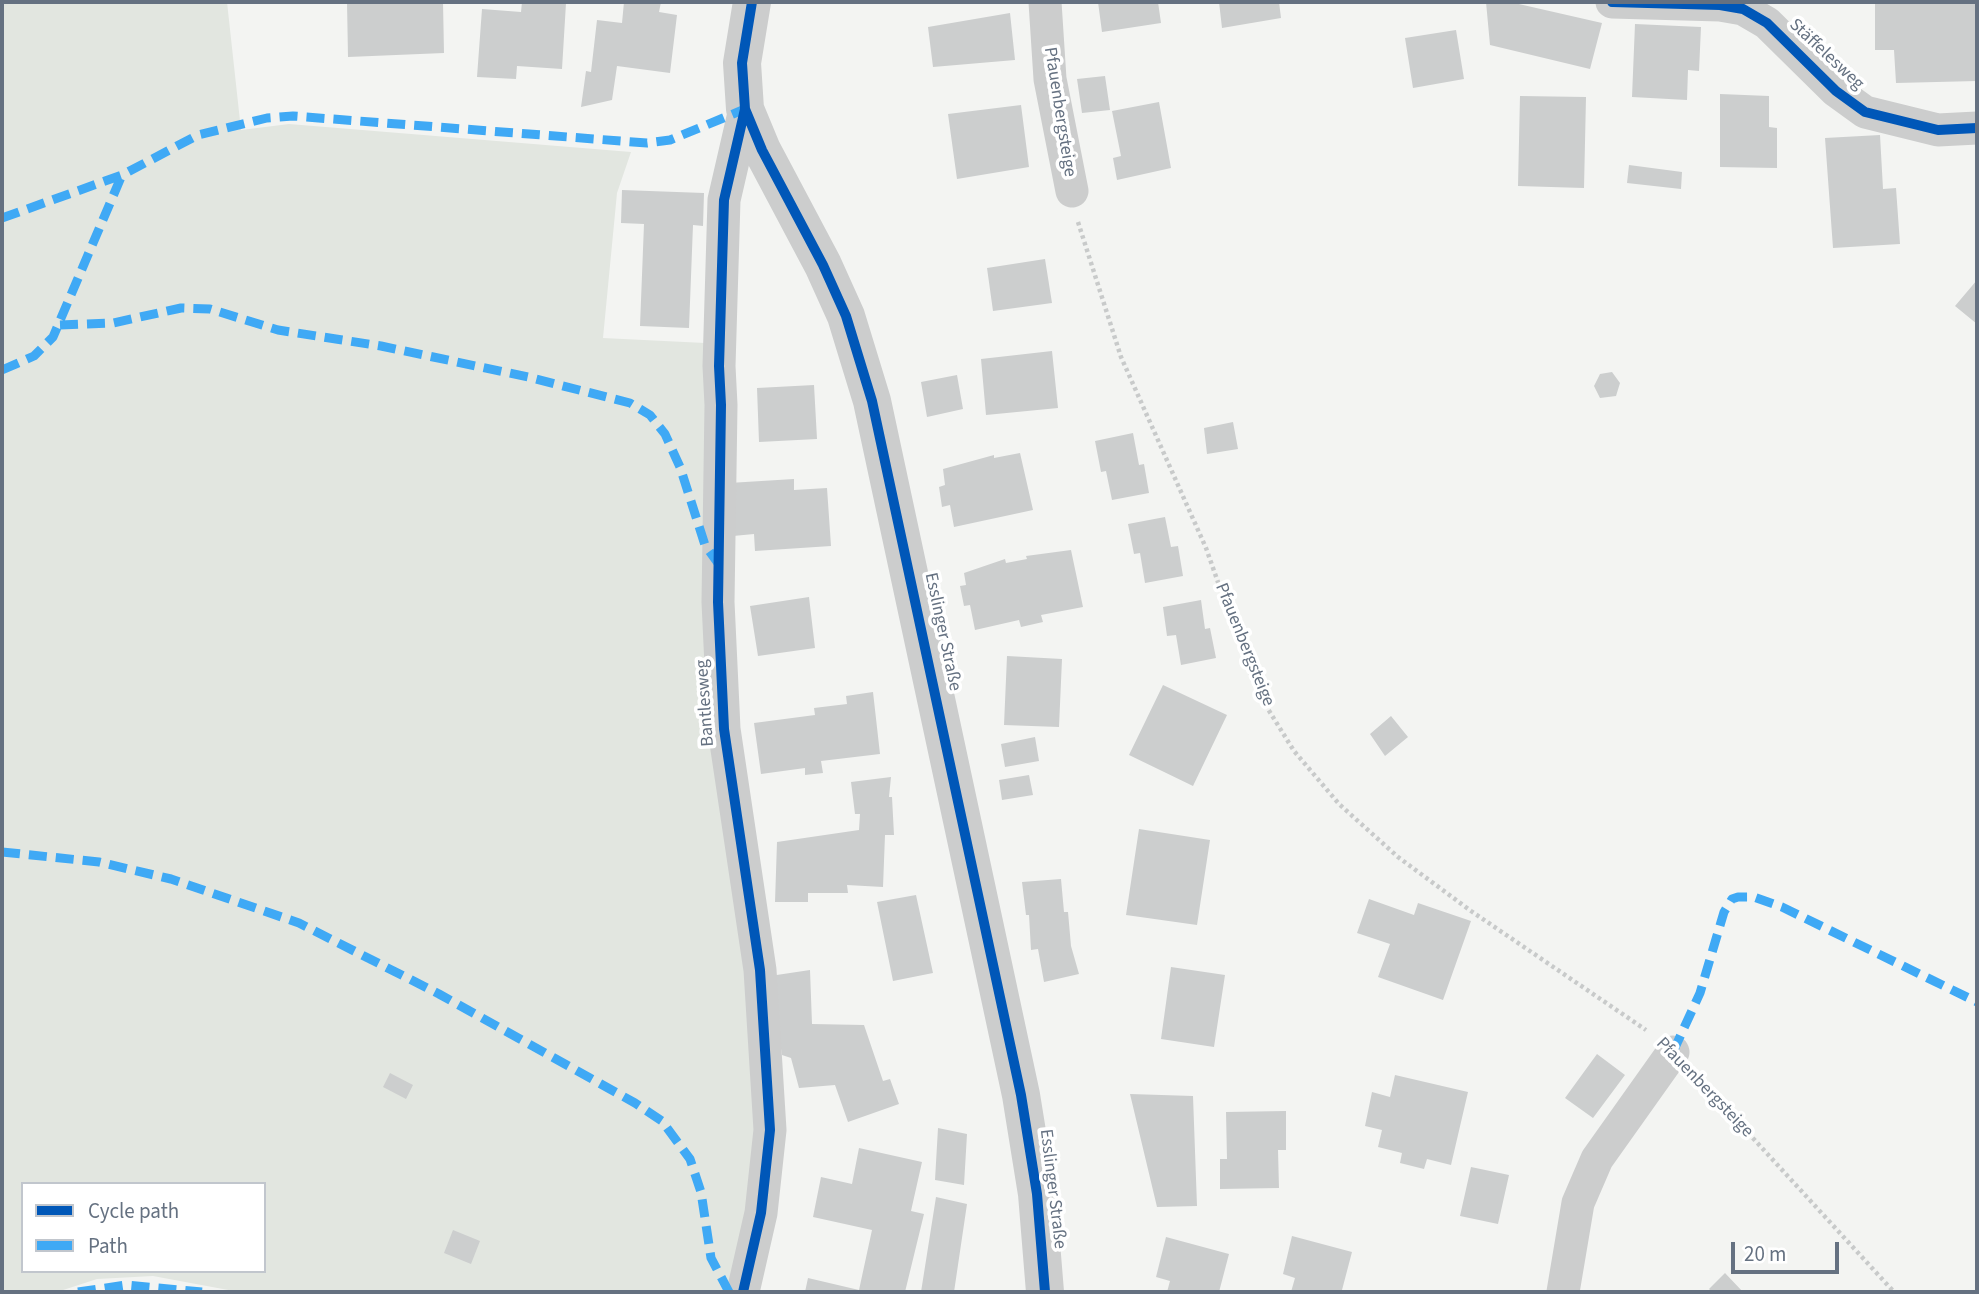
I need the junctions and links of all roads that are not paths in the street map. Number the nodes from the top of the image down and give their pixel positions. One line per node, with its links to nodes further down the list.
1 (752, 2): 4 (street, Esslinger Straße)
2 (1045, 2): 6 (street, Pfauenbergsteige)
3 (1612, 2): 5 (street, Stäffelesweg)
4 (745, 109): 8 (street, Bantlesweg); 9 (street, Esslinger Straße)
5 (1977, 128)
6 (1072, 191)
7 (1673, 1052): 10 (street)
8 (743, 1292)
9 (1045, 1292)
10 (1563, 1292)

